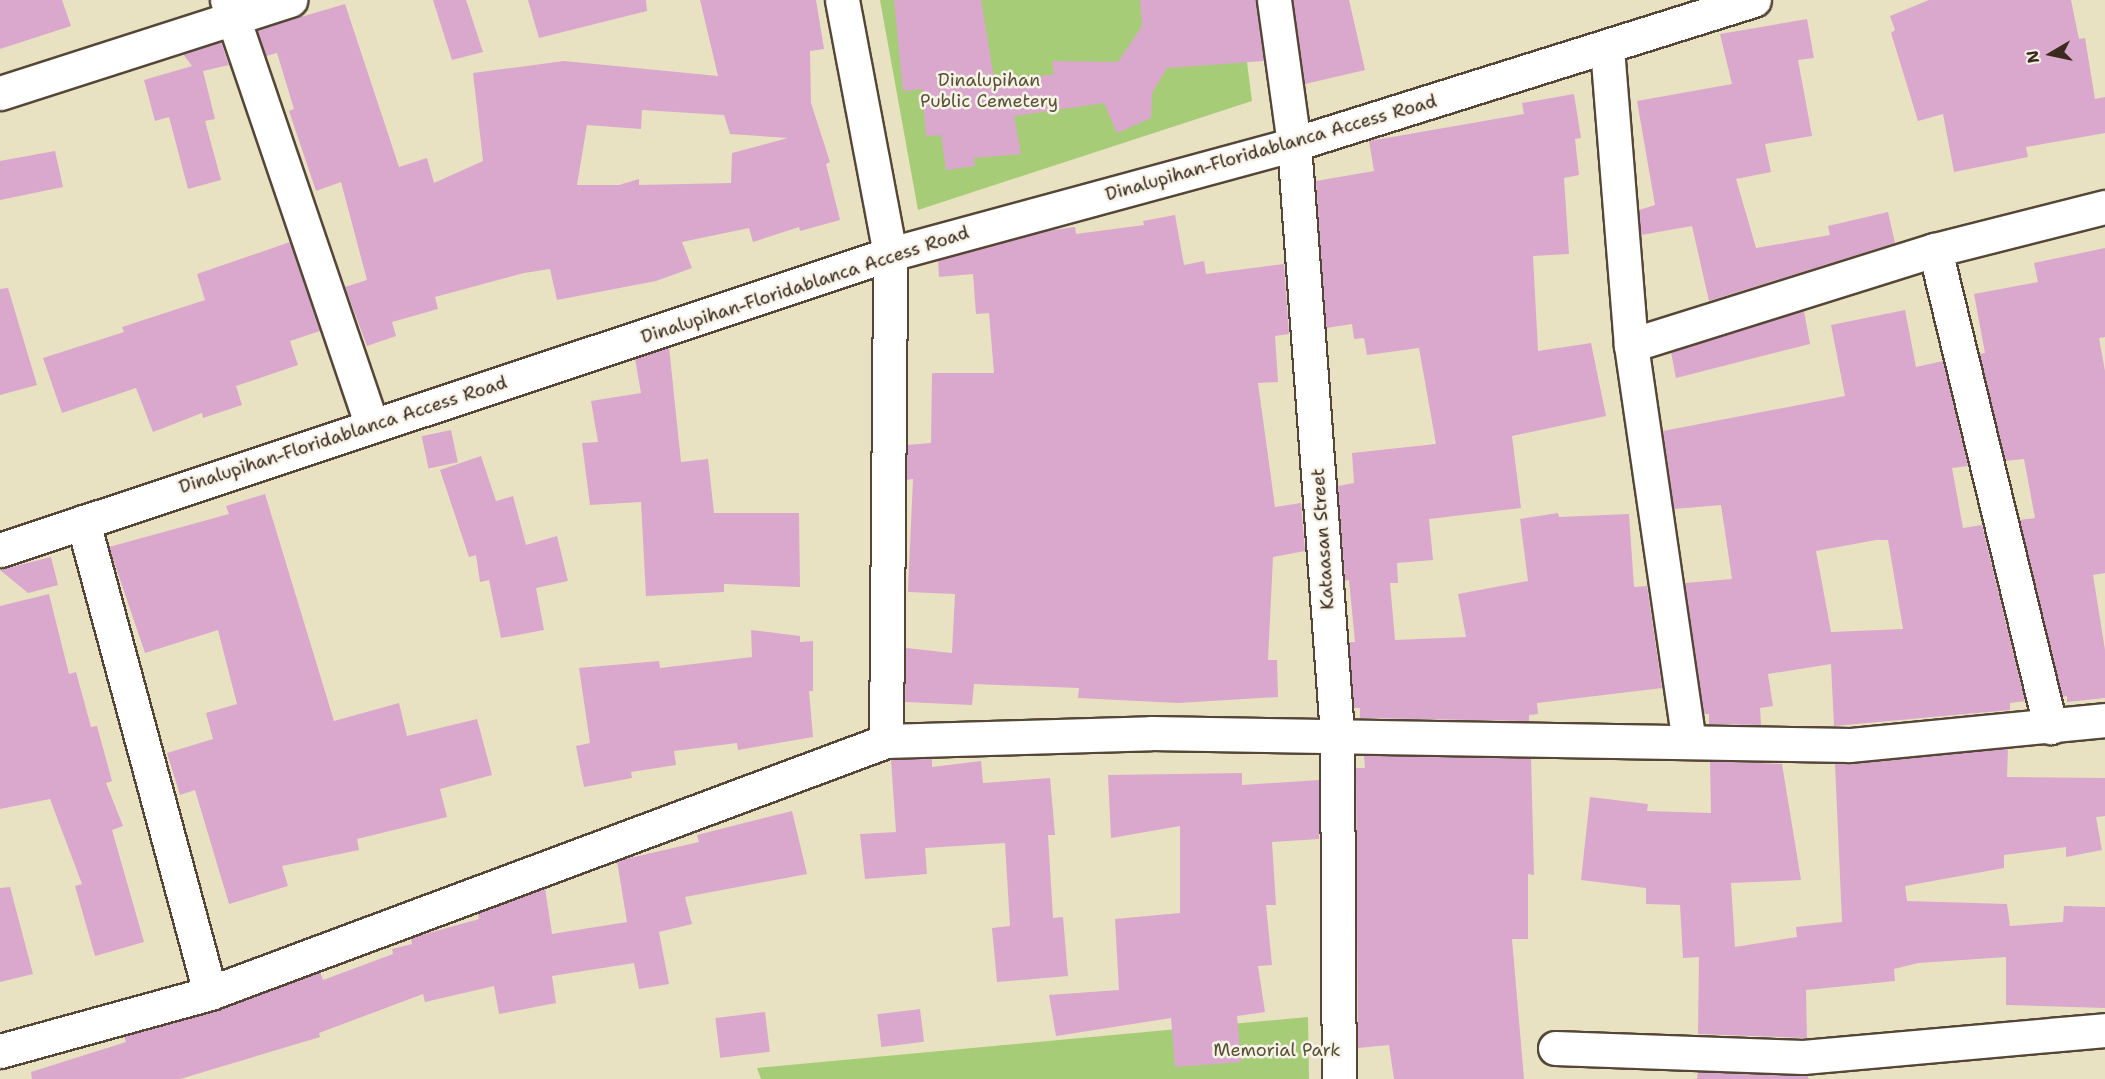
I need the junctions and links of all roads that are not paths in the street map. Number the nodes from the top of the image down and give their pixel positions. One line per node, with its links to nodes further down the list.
1 (290, 0): 5 (street)
2 (842, 0): 11 (street)
3 (1274, 0): 8 (street, Kataasan Street)
4 (1754, 0): 6 (street, Dinalupihan-Floridablanca Access Road)
5 (230, 9): 7 (street); 13 (street)
6 (1607, 48): 8 (street, Dinalupihan-Floridablanca Access Road); 12 (street)
7 (0, 93)
8 (1294, 144): 11 (street, Dinalupihan-Floridablanca Access Road); 18 (street, Kataasan Street)
9 (2105, 207): 10 (street)
10 (1935, 250): 12 (street); 17 (street)
11 (890, 254): 13 (street, Dinalupihan-Floridablanca Access Road); 19 (street)
12 (1631, 345): 20 (street)
13 (372, 426): 14 (street, Dinalupihan-Floridablanca Access Road)
14 (83, 522): 15 (street, Dinalupihan-Floridablanca Access Road); 21 (street)
15 (0, 550)
16 (2105, 720): 17 (street)
17 (2050, 727): 20 (street)
18 (1337, 734): 19 (street); 20 (street); 25 (street, Kataasan Street)
19 (886, 741): 21 (street)
20 (1689, 741)
21 (210, 993): 24 (street)
22 (2105, 1030): 23 (street)
23 (1555, 1048)
24 (0, 1051)
25 (1339, 1079)

